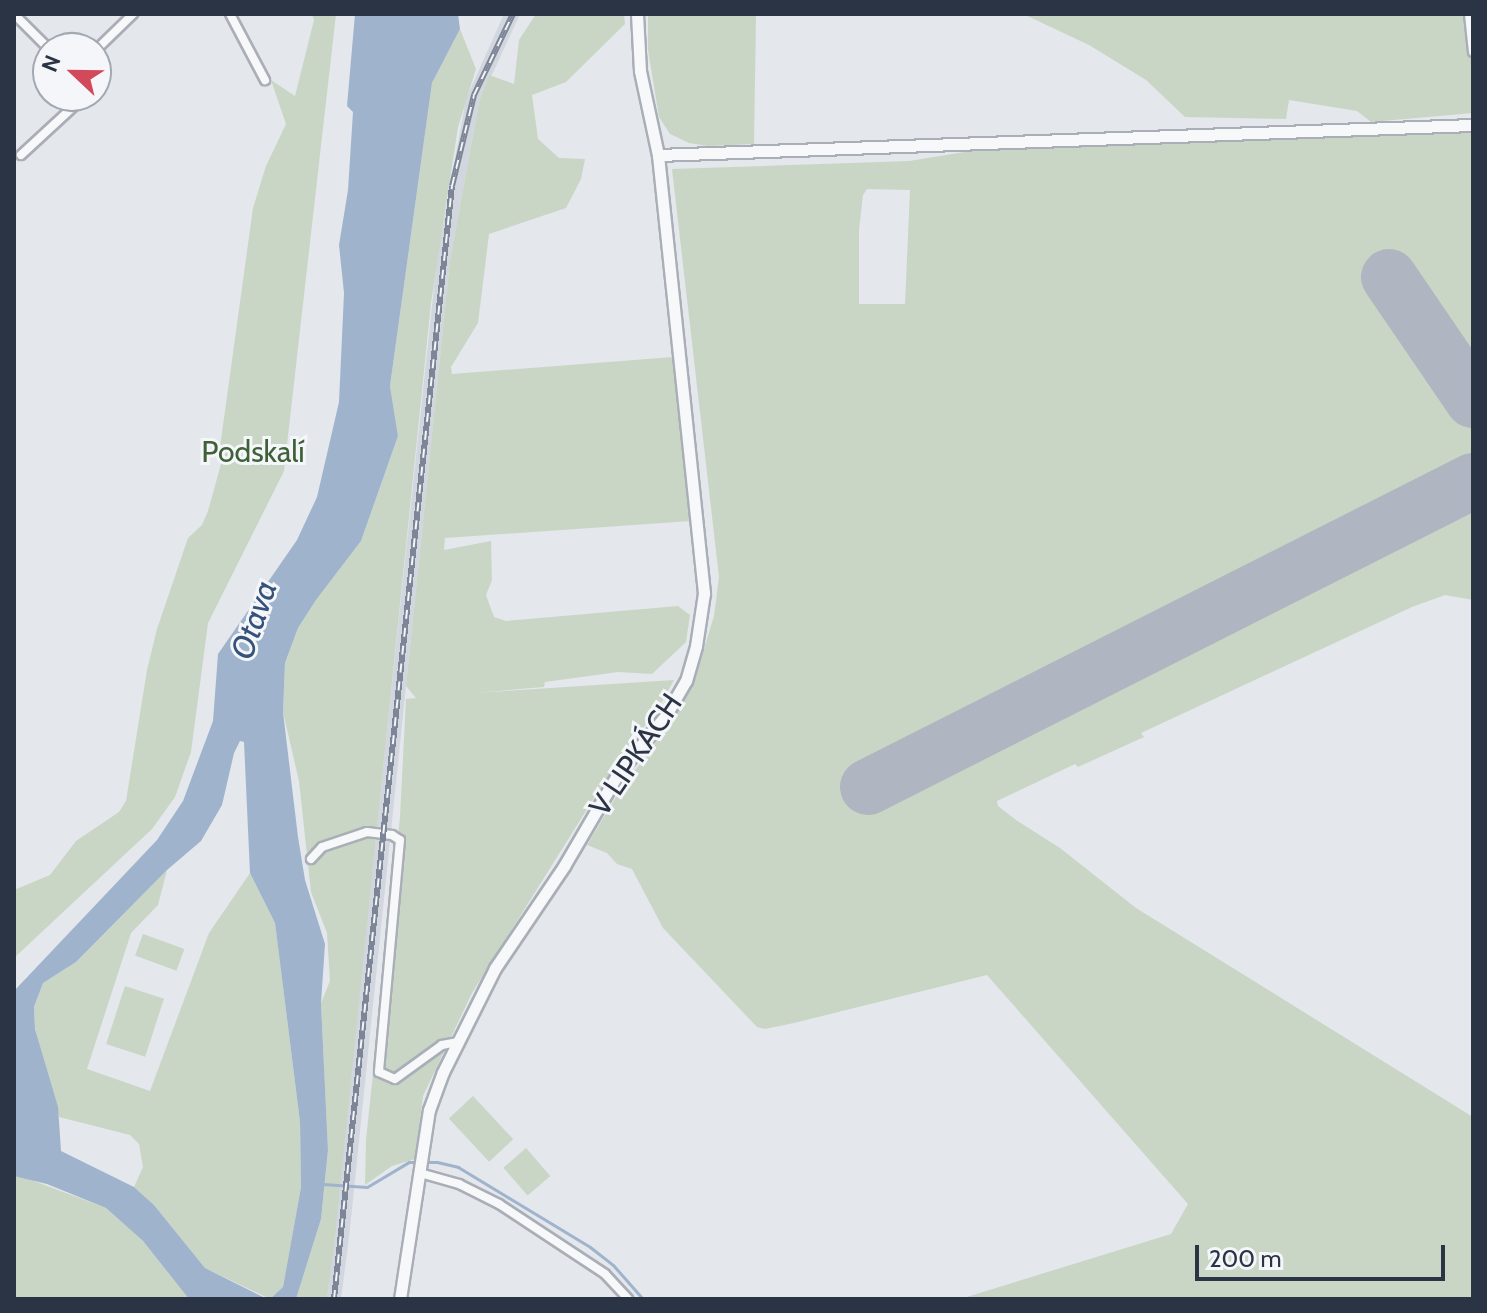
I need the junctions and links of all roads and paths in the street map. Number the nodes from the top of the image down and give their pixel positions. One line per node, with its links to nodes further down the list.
1 (14, 14): 6 (street)
2 (133, 14): 7 (street)
3 (230, 14): 9 (street)
4 (637, 14): 13 (street, V LIPKÁCH)
5 (1469, 14): 8 (street)
6 (32, 32)
7 (112, 34)
8 (1473, 52)
9 (265, 80)
10 (68, 112): 12 (street)
11 (1473, 125): 13 (street)
12 (21, 155)
13 (658, 155): 15 (street, V LIPKÁCH)
14 (311, 859): 15 (street)
15 (457, 1042): 16 (street, V LIPKÁCH)
16 (420, 1173): 17 (street, V LIPKÁCH); 18 (street)
17 (400, 1299)
18 (628, 1299)

